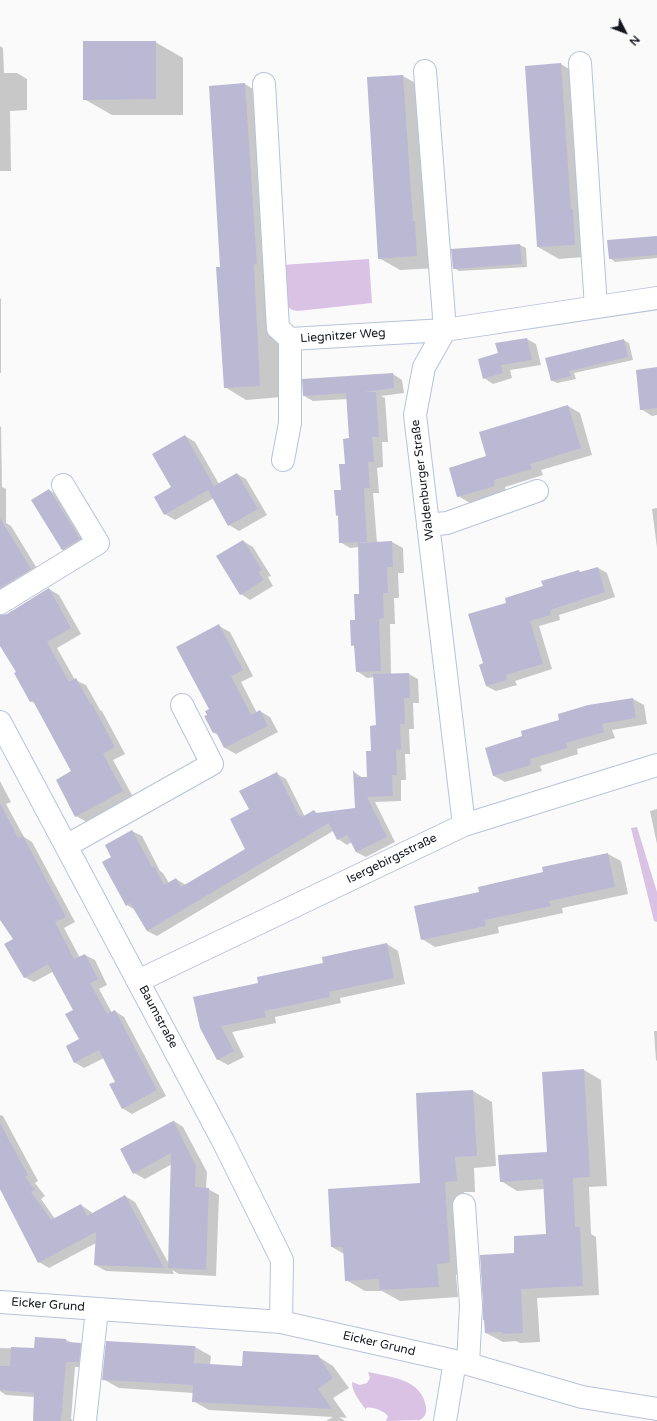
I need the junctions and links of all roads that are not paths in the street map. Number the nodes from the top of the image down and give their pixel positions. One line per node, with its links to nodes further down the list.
1 (580, 63): 5 (street)
2 (425, 70): 6 (street)
3 (264, 84): 7 (street)
4 (657, 298): 5 (street)
5 (596, 307): 6 (street)
6 (446, 330): 7 (street, Liegnitzer Weg); 11 (street, Waldenburger Straße)
7 (290, 339): 8 (street, Liegnitzer Weg)
8 (283, 460)
9 (63, 485): 12 (street)
10 (537, 491): 11 (street)
11 (428, 525): 16 (street, Waldenburger Straße)
12 (0, 603)
13 (182, 705): 17 (street)
14 (0, 722): 17 (street, Baumstraße)
15 (657, 765): 16 (street, Isergebirgsstraße)
16 (464, 825): 18 (street, Isergebirgsstraße)
17 (66, 846): 18 (street, Baumstraße)
18 (138, 981): 22 (street, Baumstraße)
19 (464, 1205): 23 (street)
20 (0, 1302): 21 (street, Eicker Grund)
21 (97, 1309): 22 (street, Eicker Grund); 25 (street, Eicker Grund)
22 (281, 1322): 23 (street, Eicker Grund)
23 (462, 1363): 24 (street, Eicker Grund); 26 (street)
24 (657, 1409)
25 (85, 1421)
26 (445, 1421)

